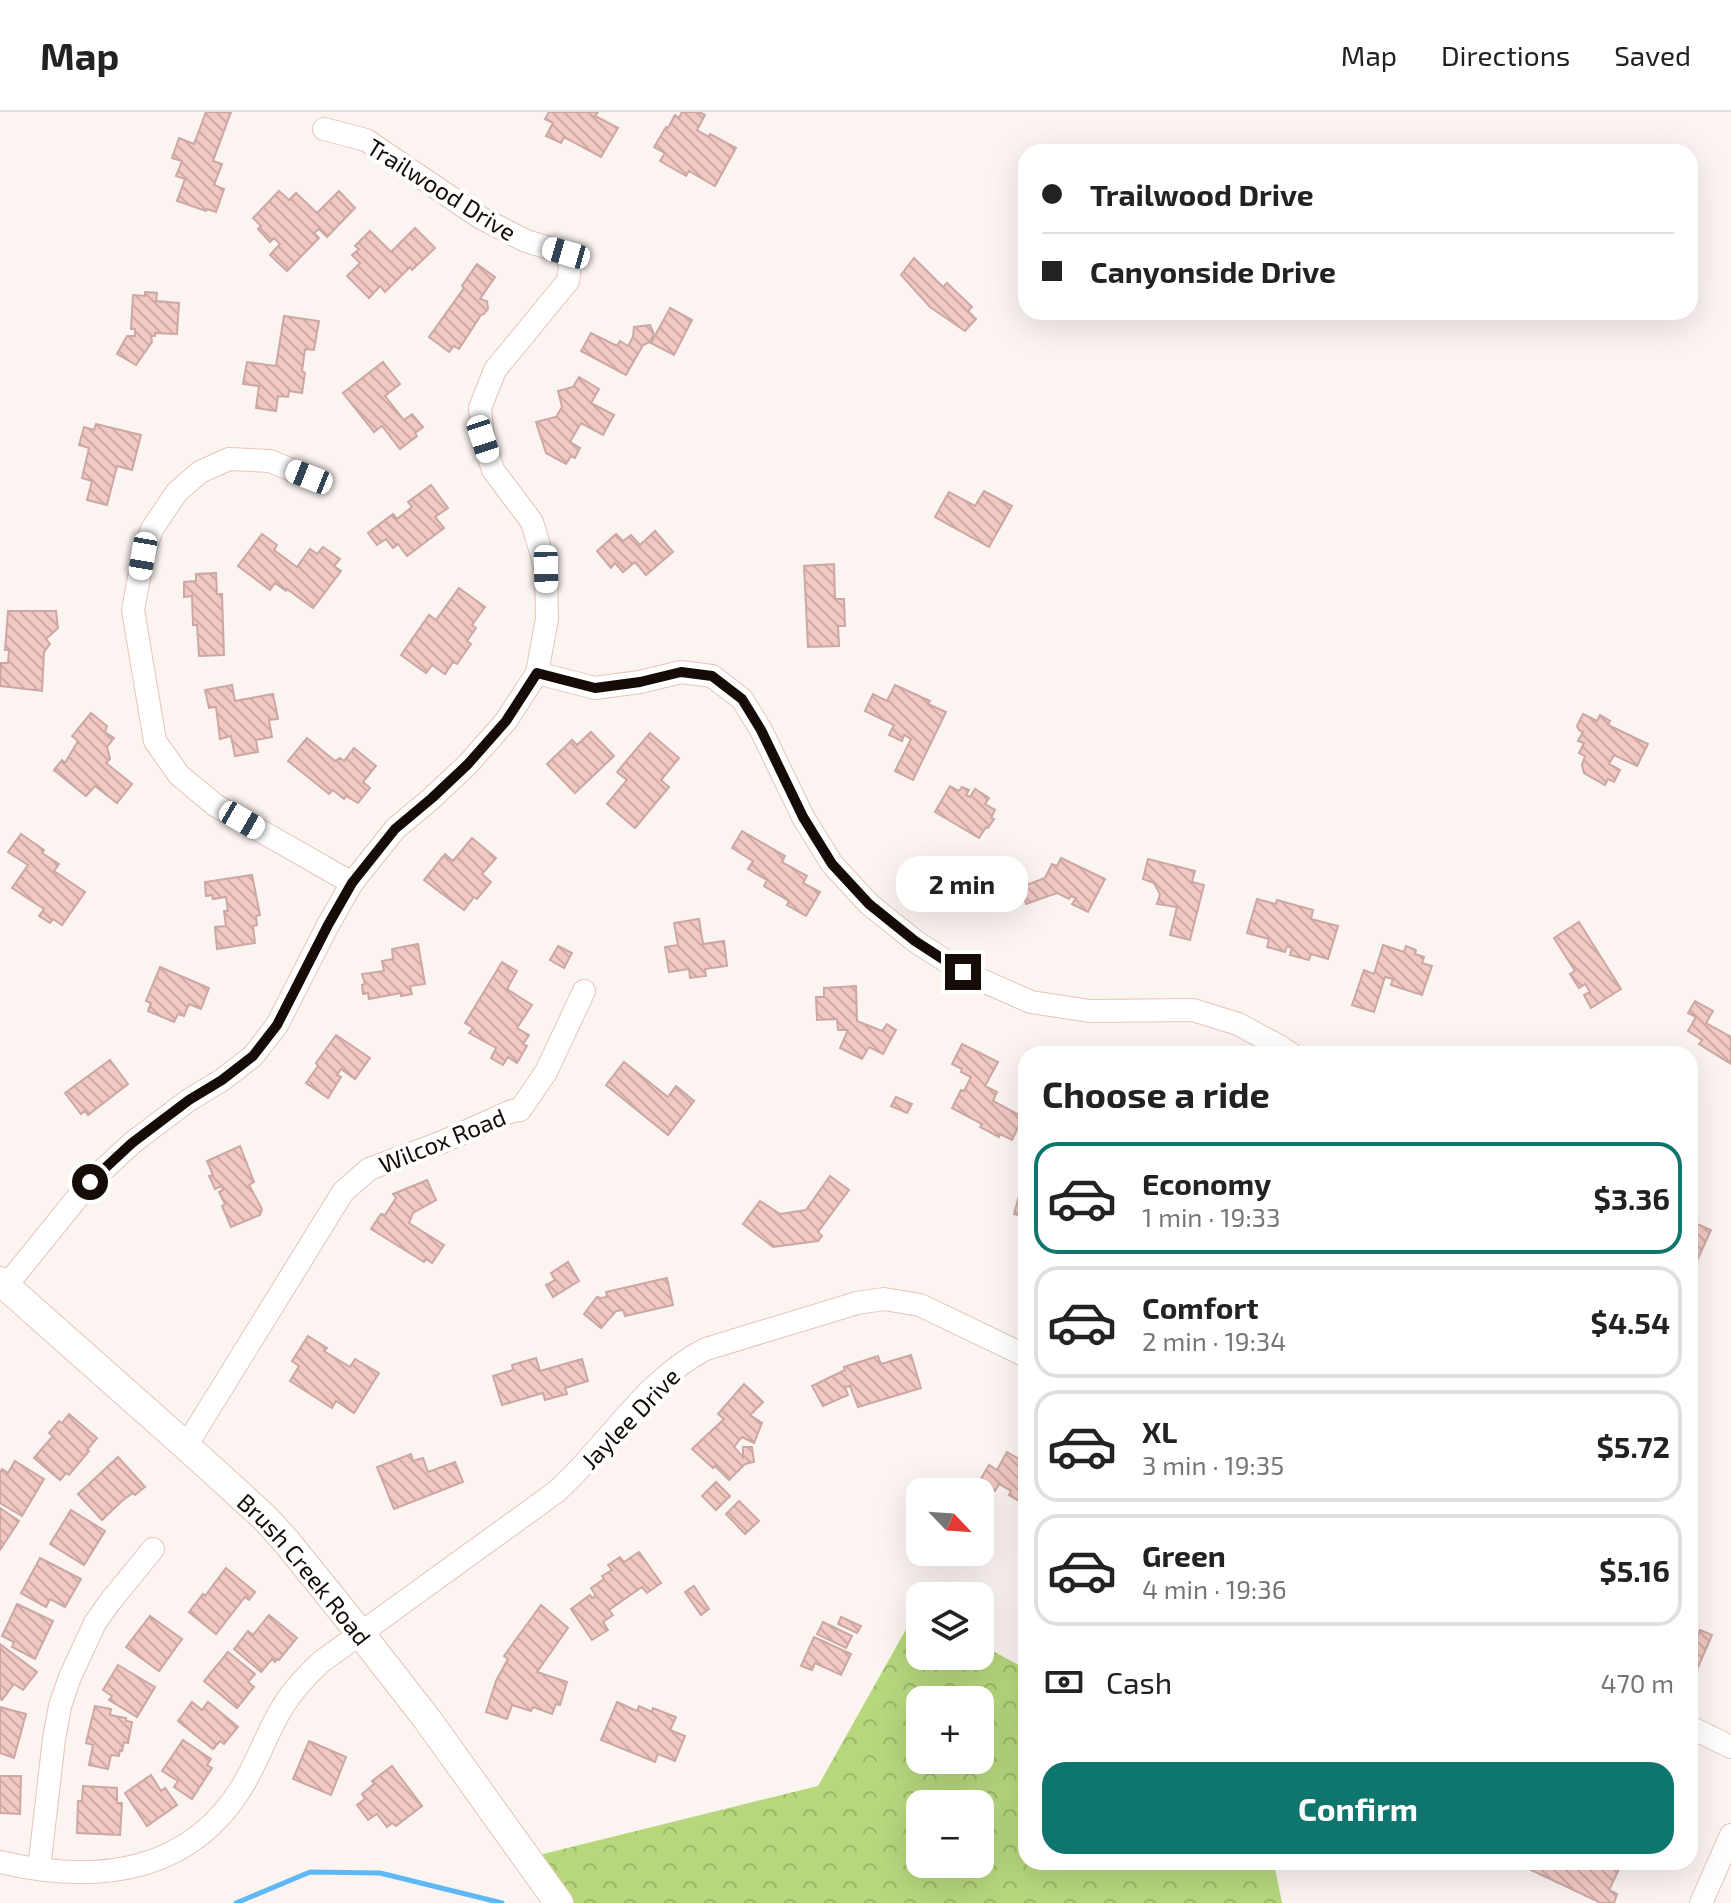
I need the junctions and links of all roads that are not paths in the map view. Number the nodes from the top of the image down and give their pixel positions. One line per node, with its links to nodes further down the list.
1 (324, 129): 3 (street, Trailwood Drive)
2 (309, 477): 4 (street)
3 (537, 673): 4 (street, Trailwood Drive); 6 (street)
4 (352, 883): 7 (street, Trailwood Drive)
5 (584, 991): 9 (street, Wilcox Road)
6 (1279, 1046)
7 (3, 1284): 9 (street, Brush Creek Road)
8 (1018, 1352): 11 (street, Jaylee Drive)
9 (186, 1446): 11 (street, Brush Creek Road)
10 (153, 1549): 16 (street)
11 (360, 1633): 16 (street, Jaylee Drive); 17 (street, Brush Creek Road)
12 (1698, 1731): 13 (street)
13 (1731, 1747)
14 (1731, 1835): 18 (street)
15 (0, 1862): 16 (street, Jaylee Drive)
16 (39, 1869)
17 (559, 1903)
18 (1701, 1903)

